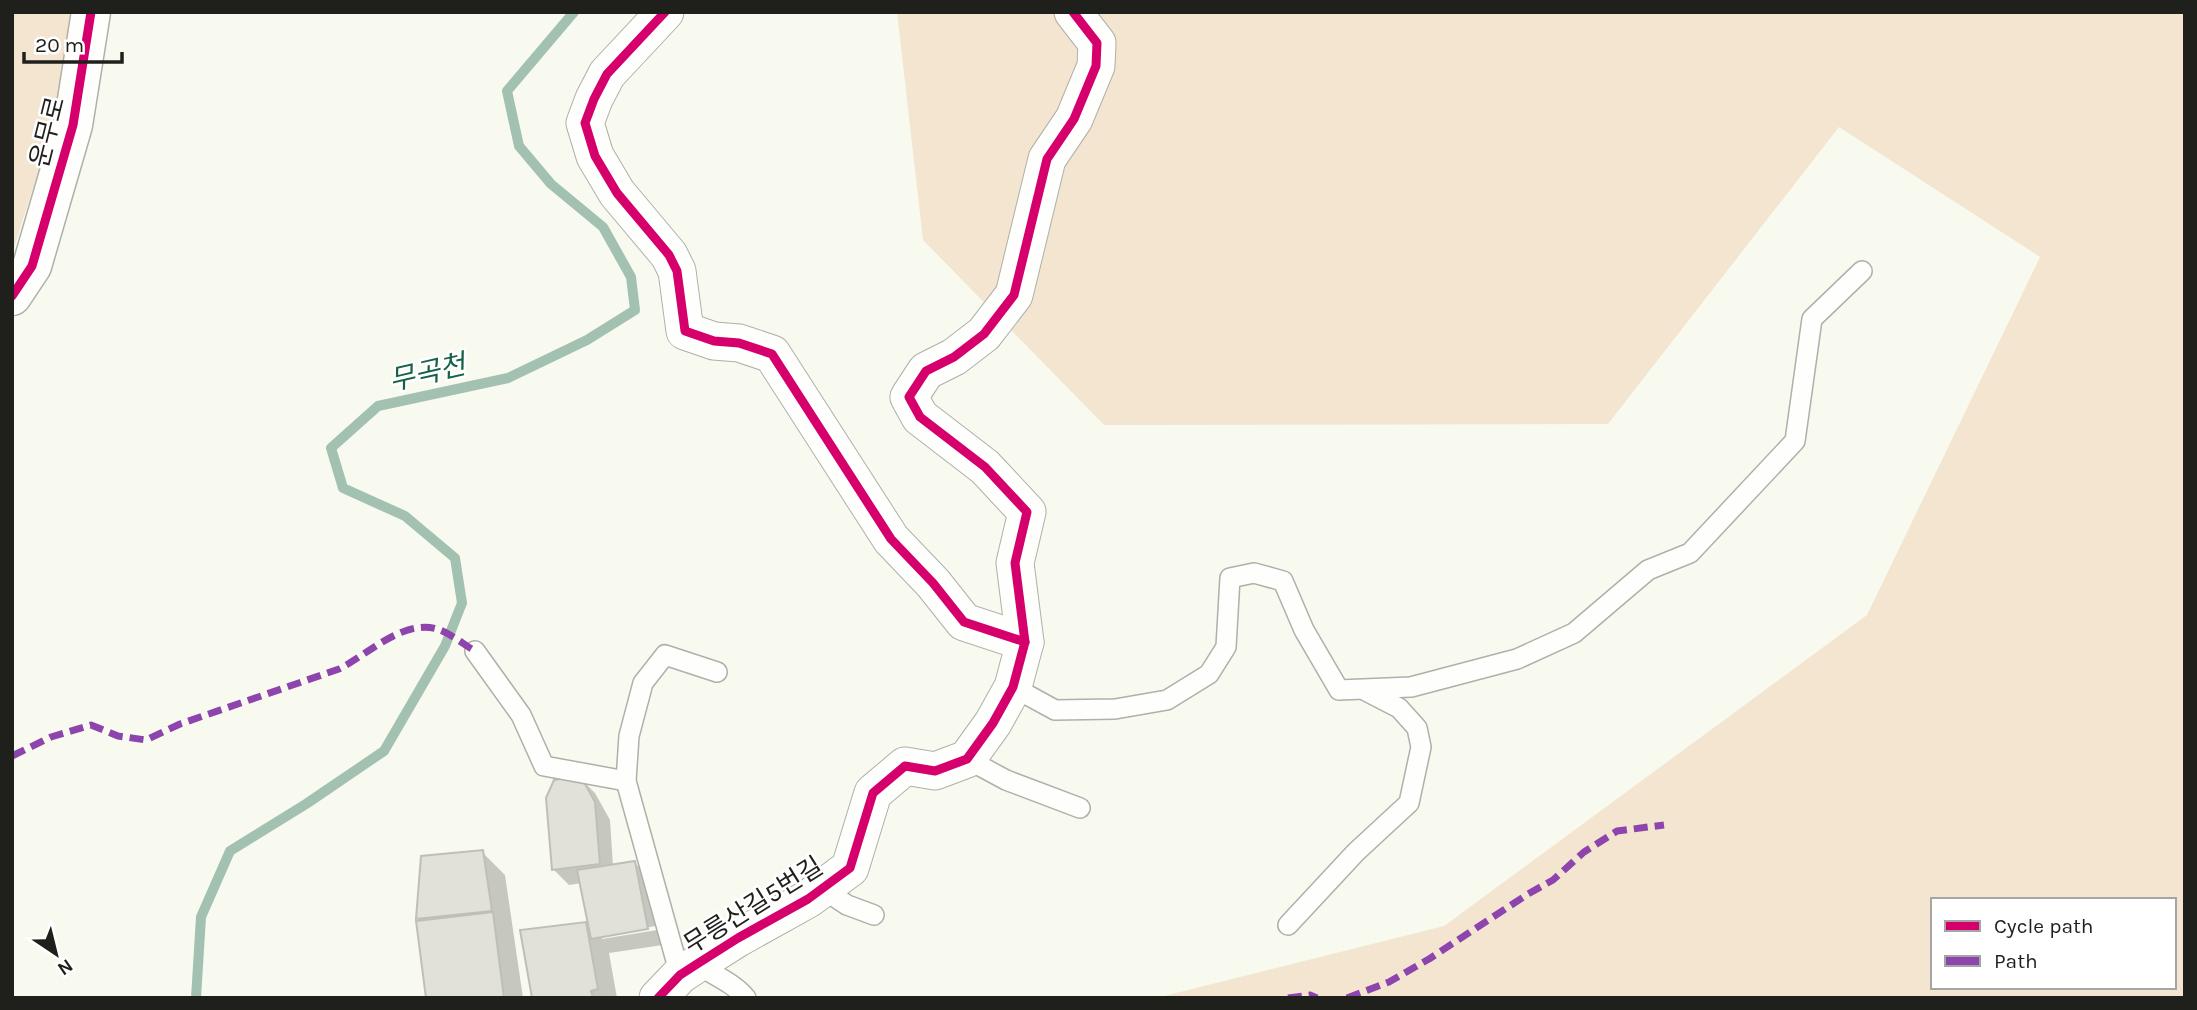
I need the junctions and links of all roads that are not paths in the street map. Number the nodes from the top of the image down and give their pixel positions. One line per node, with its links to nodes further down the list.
1 (91, 12): 5 (street, 운무로)
2 (664, 12): 6 (street)
3 (1073, 12): 6 (street)
4 (1862, 271): 10 (lane)
5 (12, 296)
6 (1025, 642): 9 (street)
7 (475, 651): 12 (lane)
8 (717, 672): 12 (lane, 무릉산길5번길)
9 (1013, 687): 10 (lane); 11 (street)
10 (1362, 689): 16 (lane)
11 (967, 759): 13 (lane); 14 (street, 무릉산길5번길)
12 (626, 781): 17 (lane, 무릉산길5번길)
13 (1080, 808)
14 (823, 889): 15 (lane); 17 (street, 무릉산길5번길)
15 (874, 915)
16 (1288, 925)
17 (678, 979): 18 (lane)
18 (746, 998)

